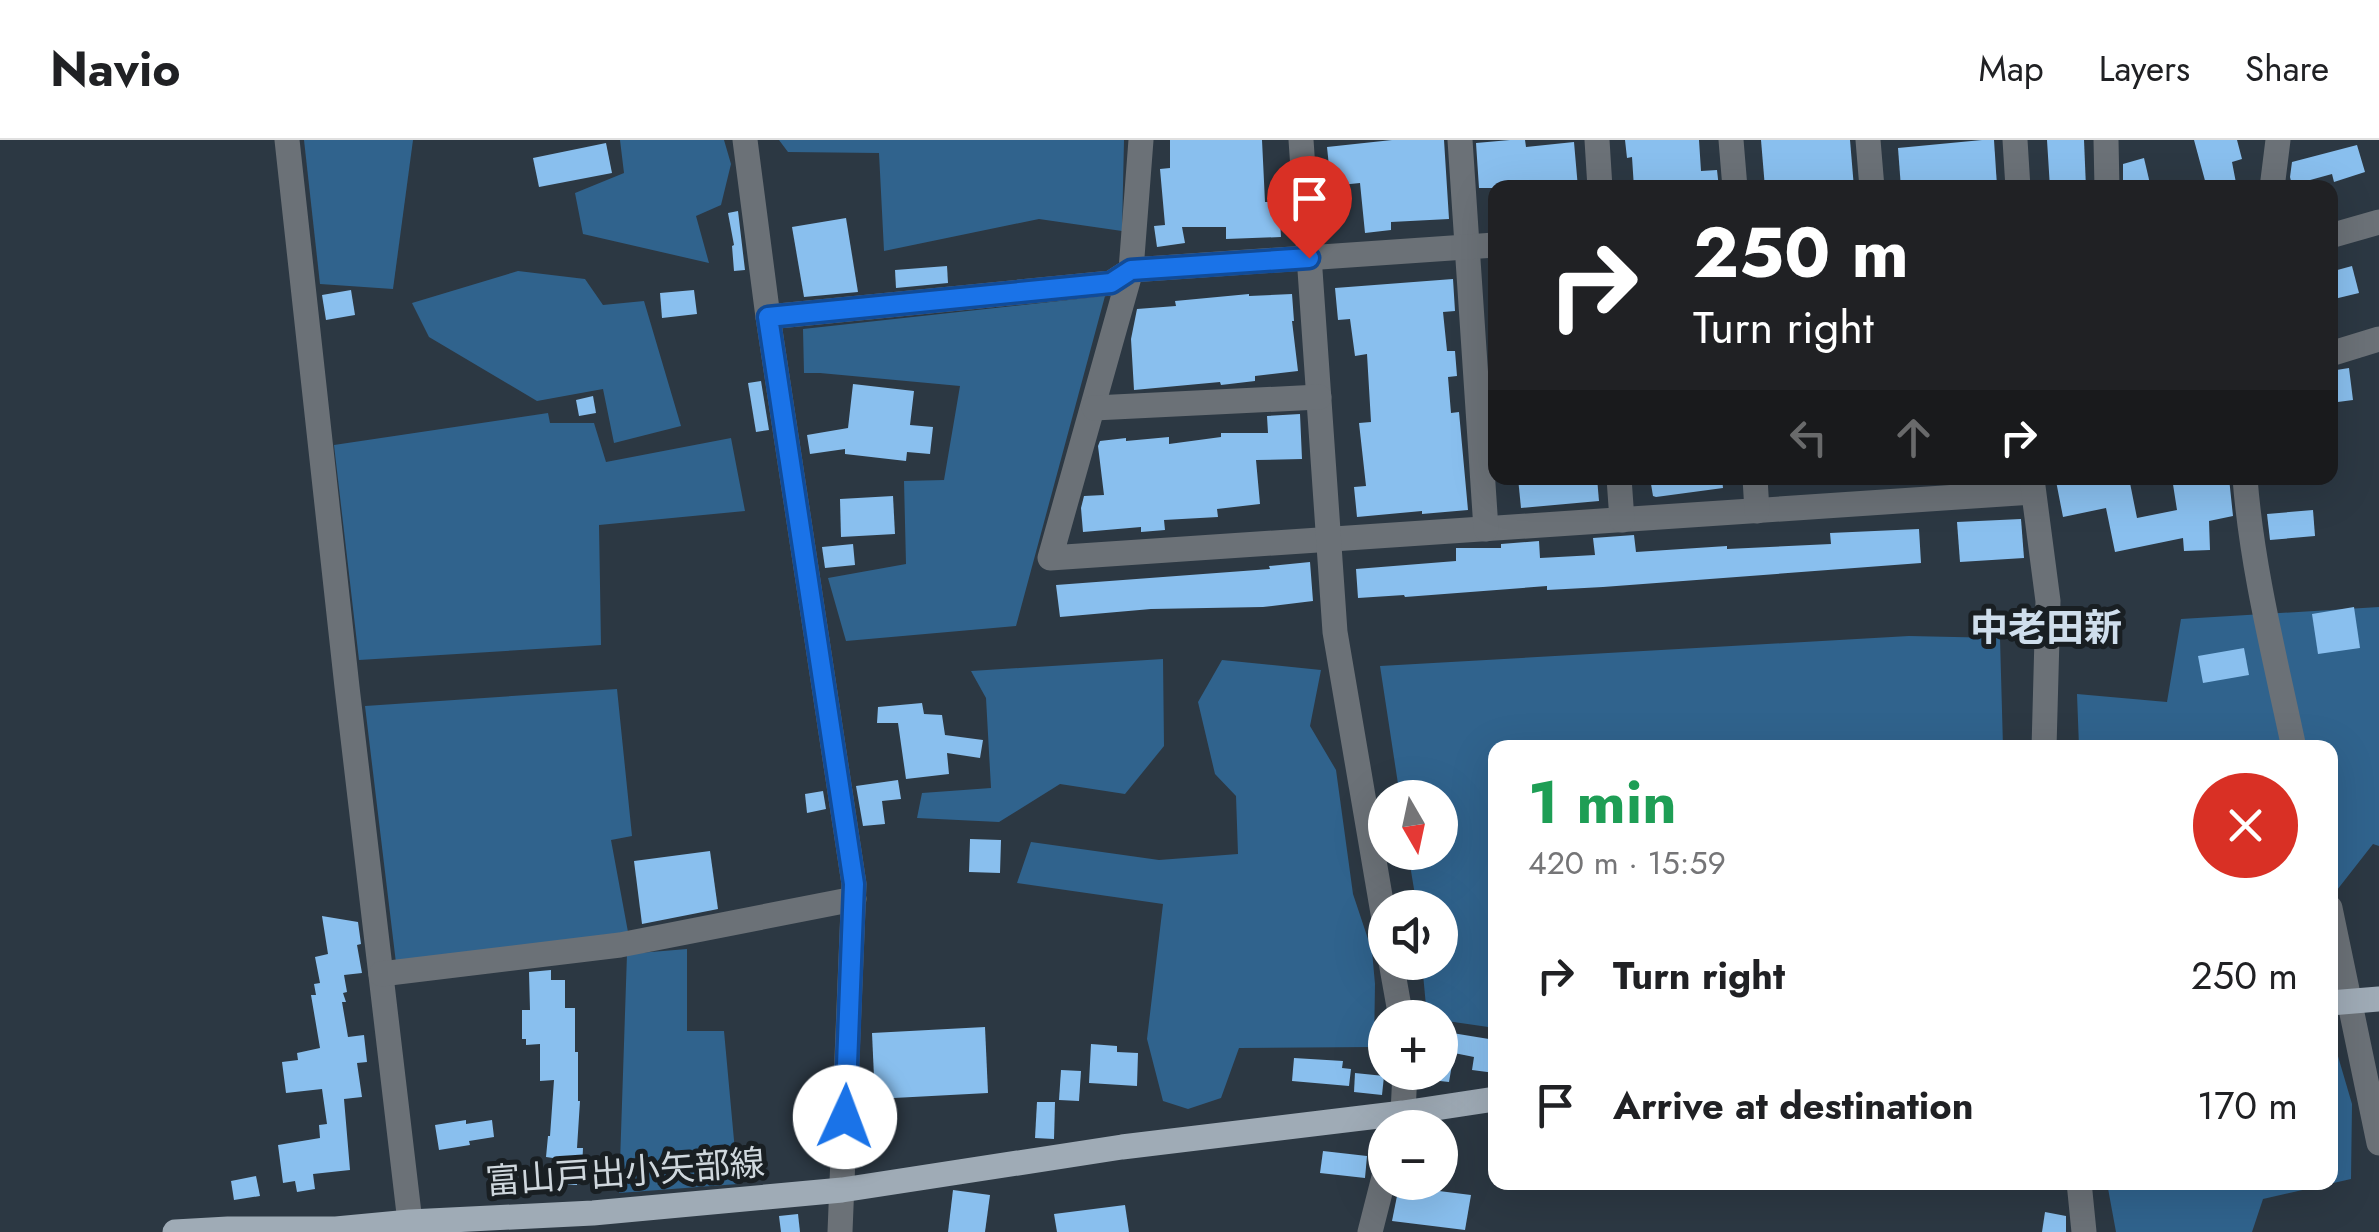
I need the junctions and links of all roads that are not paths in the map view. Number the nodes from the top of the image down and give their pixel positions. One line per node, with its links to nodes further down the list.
1 (287, 140): 42 (street)
2 (745, 140): 24 (street)
3 (1141, 140): 23 (street)
4 (1301, 140): 22 (street)
5 (1460, 140): 21 (street)
6 (1596, 140): 12 (street)
7 (1731, 140): 13 (street)
8 (1868, 140): 14 (street)
9 (2016, 140): 15 (street)
10 (2106, 140): 16 (street)
11 (2278, 140): 17 (street)
12 (1599, 180)
13 (1734, 180)
14 (1871, 180)
15 (2018, 180)
16 (2106, 180)
17 (2273, 180)
18 (2379, 222): 19 (street)
19 (2338, 234)
20 (1488, 246): 21 (street)
21 (1467, 247): 22 (street); 36 (street)
22 (1309, 258): 23 (street); 27 (street)
23 (1131, 270): 24 (street); 28 (street)
24 (768, 317): 41 (street)
25 (2379, 339): 26 (street)
26 (2338, 352)
27 (1319, 397): 28 (street); 37 (street)
28 (1094, 408): 37 (street)
29 (1620, 485): 35 (street)
30 (1755, 485): 34 (street)
31 (2033, 485): 33 (street); 38 (street)
32 (2246, 485): 39 (street)
33 (1893, 490): 34 (street)
34 (1757, 511): 35 (street)
35 (1622, 520): 36 (street)
36 (1486, 529): 37 (street)
37 (1329, 540): 40 (street)
38 (2044, 740)
39 (2292, 740)
40 (1379, 890)
41 (854, 899): 42 (street); 49 (street)
42 (381, 974): 52 (street)
43 (2379, 999): 44 (main road)
44 (2340, 1002): 48 (street)
45 (1488, 1101): 46 (main road, 富山戸出小矢部線)
46 (1446, 1110)
47 (1368, 1123): 49 (main road, 富山戸出小矢部線)
48 (2379, 1143)
49 (842, 1190): 52 (main road, 富山戸出小矢部線); 55 (street)
50 (2081, 1190): 57 (street)
51 (1378, 1200): 56 (street)
52 (414, 1227): 53 (main road, 富山戸出小矢部線)
53 (333, 1231): 54 (main road, 富山戸出小矢部線)
54 (175, 1232)
55 (840, 1232)
56 (1370, 1232)
57 (2084, 1232)

